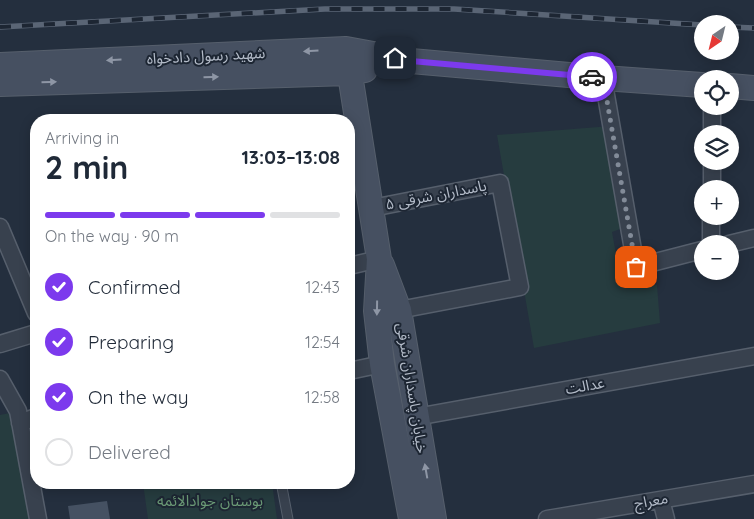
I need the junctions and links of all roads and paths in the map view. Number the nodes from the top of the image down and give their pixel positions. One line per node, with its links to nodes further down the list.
1 (346, 49): 2 (street, شهید رسول دادخواه); 3 (street, شهید رسول دادخواه, one-way to 3); 4 (street, خیابان پاسداران شرقی)
2 (411, 61): 4 (street, شهید رسول دادخواه); 5 (street, شهید رسول دادخواه)
3 (0, 66)
4 (349, 73): 6 (street, شهید رسول دادخواه, one-way to 4); 10 (street, خیابان پاسداران شرقی)
5 (603, 78): 7 (street, شهید رسول دادخواه); 14 (street)
6 (0, 84)
7 (694, 84)
8 (739, 87): 9 (street)
9 (754, 88)
10 (372, 208): 15 (street, خیابان پاسداران شرقی); 18 (street, پاسداران شرقی ۵)
11 (0, 227): 17 (street)
12 (754, 238): 13 (street)
13 (739, 242)
14 (694, 252)
15 (380, 259): 16 (street); 18 (street, خیابان پاسداران شرقی); 22 (street, خیابان پاسداران شرقی, one-way to 22)
16 (355, 265)
17 (30, 299)
18 (399, 310): 25 (street, خیابان پاسداران شرقی)
19 (30, 335): 20 (street)
20 (0, 344)
21 (754, 356): 25 (street, عدالت)
22 (382, 364): 23 (street); 35 (street, خیابان پاسداران شرقی)
23 (355, 370)
24 (0, 379): 27 (street)
25 (416, 417): 36 (street, خیابان پاسداران شرقی, one-way to 25)
26 (30, 420): 27 (street)
27 (20, 423): 28 (street)
28 (30, 476)
29 (754, 484): 32 (street, معراج)
30 (32, 489): 33 (street)
31 (282, 489): 34 (lane)
32 (661, 500): 37 (street, معراج); 38 (street)
33 (38, 519)
34 (288, 519)
35 (411, 519)
36 (434, 519)
37 (552, 519)
38 (666, 519)

